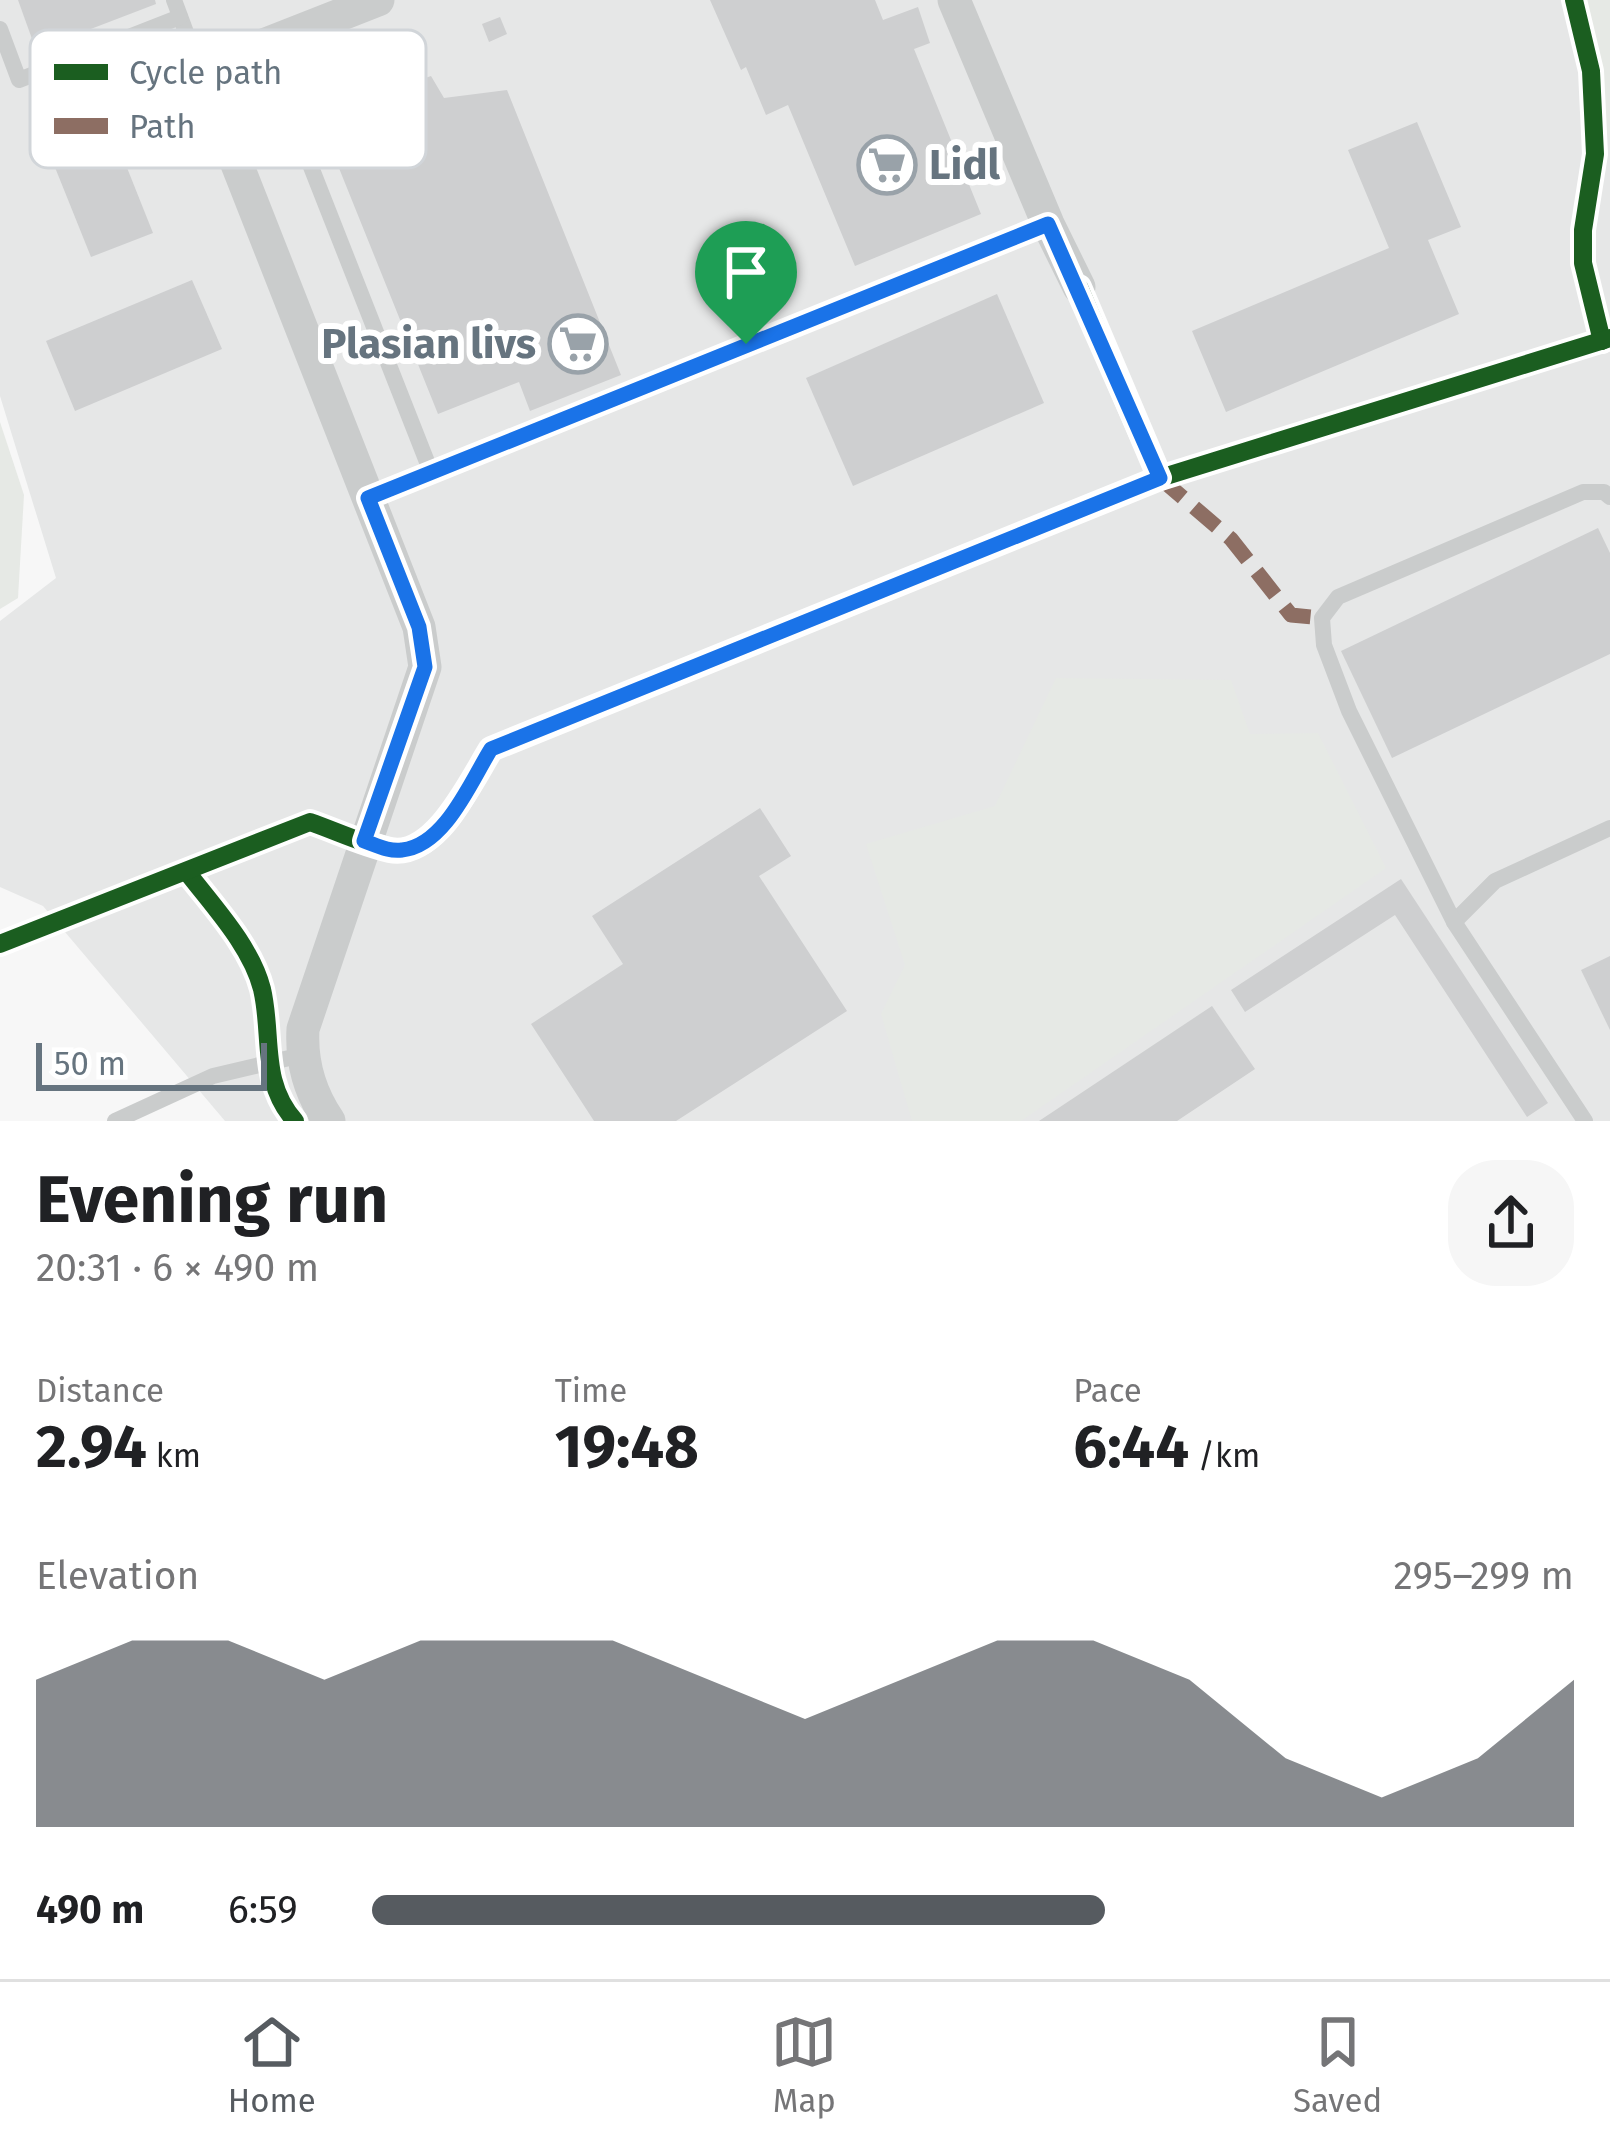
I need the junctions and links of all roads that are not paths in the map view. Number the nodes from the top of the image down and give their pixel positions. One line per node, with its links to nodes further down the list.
1 (378, 0): 6 (street)
2 (954, 0): 10 (street)
3 (177, 8): 5 (lane)
4 (0, 28): 7 (lane)
5 (129, 30)
6 (304, 30)
7 (30, 75)
8 (238, 168): 14 (street)
9 (311, 168): 12 (lane)
10 (1048, 224): 11 (street); 12 (lane)
11 (1079, 287)
12 (431, 472): 14 (lane)
13 (1610, 497): 16 (lane)
14 (368, 498): 17 (street)
15 (1610, 828): 16 (lane)
16 (1454, 922): 20 (lane)
17 (302, 1055): 18 (lane); 19 (street)
18 (115, 1121)
19 (329, 1121)
20 (1585, 1121)

